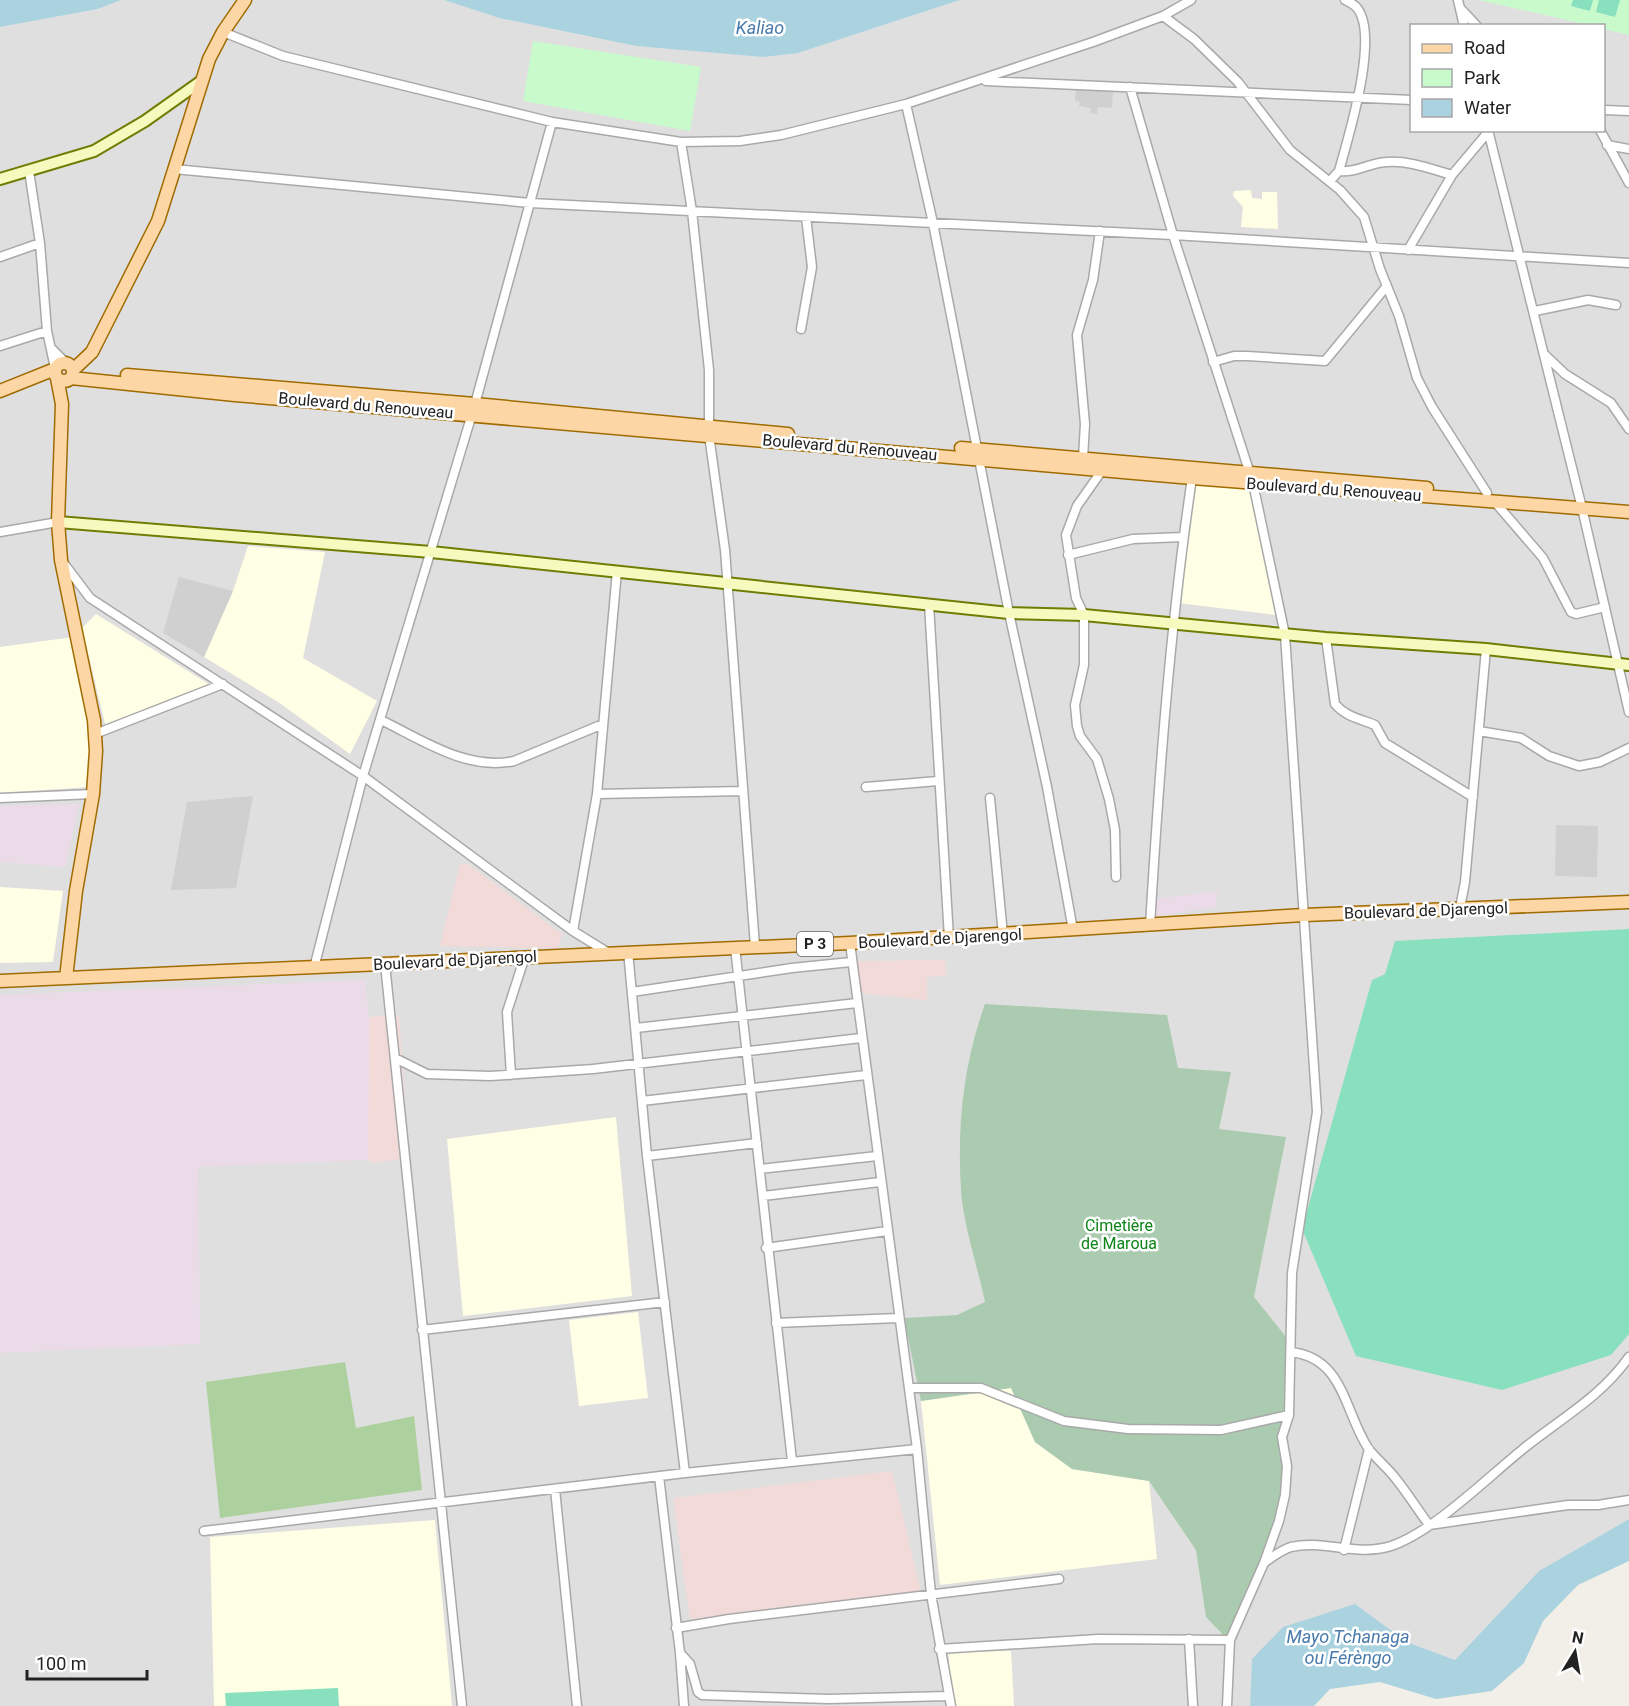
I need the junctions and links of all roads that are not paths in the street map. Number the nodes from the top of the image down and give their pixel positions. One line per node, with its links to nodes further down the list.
1 (245, 0): 8 (main road)
2 (1191, 0): 5 (street)
3 (1346, 0): 13 (street)
4 (1459, 4): 6 (street); 7 (street)
5 (1163, 16): 9 (street); 12 (street)
6 (1464, 24)
7 (1475, 24)
8 (223, 32): 10 (main road); 18 (street)
9 (978, 81): 11 (street); 15 (street)
10 (200, 82): 25 (main road); 26 (main road)
11 (1130, 87): 12 (street); 37 (street)
12 (1246, 92): 13 (street); 30 (street)
13 (1358, 99): 14 (street); 27 (street)
14 (1410, 100)
15 (906, 104): 22 (street); 35 (street)
16 (1605, 110): 17 (street)
17 (1629, 111)
18 (552, 123): 22 (street); 32 (street)
19 (1488, 132): 28 (street)
20 (1489, 132): 42 (street)
21 (1601, 132): 23 (street)
22 (681, 142): 33 (street)
23 (1607, 146): 24 (street); 31 (street)
24 (1629, 149)
25 (174, 169): 32 (street); 52 (main road)
26 (29, 171): 29 (main road); 38 (street)
27 (1339, 171): 28 (street); 30 (street)
28 (1452, 174): 40 (street)
29 (0, 178)
30 (1330, 182): 39 (street)
31 (1629, 183)
32 (530, 203): 33 (street); 54 (street)
33 (692, 211): 34 (street); 56 (street)
34 (806, 217): 35 (street); 47 (street)
35 (933, 223): 36 (street); 57 (street)
36 (1100, 231): 37 (street); 58 (street)
37 (1173, 235): 39 (street); 51 (street)
38 (40, 243): 41 (street); 48 (street)
39 (1372, 248): 40 (street); 44 (street)
40 (1408, 250): 42 (street)
41 (0, 257)
42 (1522, 258): 43 (street); 46 (street)
43 (1629, 263)
44 (1386, 287): 51 (street); 62 (street)
45 (1616, 305): 46 (street)
46 (1534, 311): 50 (street)
47 (801, 329)
48 (47, 331): 49 (street); 52 (street)
49 (0, 346)
50 (1545, 356): 55 (street); 63 (street)
51 (1213, 362): 60 (street)
52 (64, 371): 53 (main road); 54 (main road, Boulevard du Renouveau); 66 (main road)
53 (0, 391)
54 (473, 409): 56 (main road, Boulevard du Renouveau); 69 (street)
55 (1629, 429)
56 (709, 431): 57 (main road, Boulevard du Renouveau); 73 (street)
57 (978, 454): 58 (main road, Boulevard du Renouveau); 59 (main road, Boulevard du Renouveau); 76 (street)
58 (1083, 458): 60 (main road, Boulevard du Renouveau)
59 (1103, 469): 61 (main road, Boulevard du Renouveau); 70 (street)
60 (1251, 477): 61 (main road, Boulevard du Renouveau); 62 (main road, Boulevard du Renouveau); 79 (street)
61 (1192, 478): 68 (street)
62 (1490, 497): 63 (main road, Boulevard du Renouveau); 75 (street)
63 (1581, 504): 64 (main road, Boulevard du Renouveau); 65 (main road, Boulevard du Renouveau); 75 (street)
64 (1629, 504)
65 (1629, 512)
66 (58, 522): 67 (street); 69 (main road); 71 (main road)
67 (0, 532)
68 (1183, 537): 70 (street); 78 (street)
69 (431, 552): 72 (main road); 85 (street)
70 (1068, 555): 77 (street)
71 (61, 560): 83 (street); 88 (main road)
72 (617, 571): 73 (main road); 86 (street)
73 (727, 582): 74 (main road); 93 (street)
74 (928, 604): 76 (main road); 91 (street)
75 (1605, 607): 82 (street)
76 (1009, 613): 77 (main road); 104 (street)
77 (1084, 615): 78 (main road); 99 (street)
78 (1173, 624): 79 (main road); 103 (street)
79 (1285, 635): 80 (main road); 102 (street)
80 (1326, 638): 81 (main road); 96 (street)
81 (1486, 649): 82 (main road); 87 (street)
82 (1623, 664): 84 (street)
83 (223, 684): 88 (street); 90 (street)
84 (1629, 712)
85 (381, 720): 86 (street); 90 (street)
86 (603, 724): 95 (street)
87 (1479, 730): 89 (street); 96 (street)
88 (96, 734): 94 (main road)
89 (1629, 748)
90 (363, 776): 105 (street); 116 (street)
91 (939, 781): 92 (street); 107 (street)
92 (866, 787)
93 (743, 791): 95 (street); 109 (street)
94 (93, 794): 97 (street); 118 (main road)
95 (597, 794): 105 (street)
96 (1473, 797): 101 (street)
97 (0, 798)
98 (990, 798): 106 (street)
99 (1116, 877)
100 (1629, 902): 101 (main road, Boulevard de Djarengol / P 3)
101 (1460, 908): 102 (main road, Boulevard de Djarengol / P 3)
102 (1304, 915): 103 (main road, Boulevard de Djarengol / P 3); 144 (street)
103 (1150, 926): 104 (main road, Boulevard de Djarengol / P 3)
104 (1072, 930): 106 (main road, Boulevard de Djarengol / P 3)
105 (573, 931): 112 (street)
106 (1003, 935): 107 (main road, Boulevard de Djarengol / P 3)
107 (949, 938): 108 (main road, Boulevard de Djarengol / P 3)
108 (849, 943): 109 (main road, Boulevard de Djarengol / P 3); 114 (street)
109 (756, 946): 110 (main road, Boulevard de Djarengol / P 3)
110 (735, 947): 111 (main road, Boulevard de Djarengol / P 3); 117 (street)
111 (628, 951): 112 (main road, Boulevard de Djarengol / P 3); 120 (street)
112 (606, 952): 113 (main road, Boulevard de Djarengol / P 3)
113 (525, 956): 115 (main road, Boulevard de Djarengol / P 3); 128 (street)
114 (851, 962): 117 (street); 121 (street)
115 (385, 964): 116 (main road, Boulevard de Djarengol / P 3); 126 (street)
116 (314, 968): 118 (main road, Boulevard de Djarengol / P 3)
117 (737, 977): 120 (street); 122 (street)
118 (66, 978): 119 (main road, Boulevard de Djarengol / P 3)
119 (0, 981)
120 (632, 992): 123 (street)
121 (857, 1003): 122 (street); 124 (street)
122 (741, 1016): 123 (street); 125 (street)
123 (636, 1028): 127 (street)
124 (861, 1038): 125 (street); 129 (street)
125 (745, 1051): 127 (street); 130 (street)
126 (394, 1058): 128 (street); 143 (street)
127 (639, 1063): 128 (street); 131 (street)
128 (511, 1075)
129 (867, 1075): 130 (street); 134 (street)
130 (749, 1088): 131 (street); 132 (street)
131 (642, 1101): 133 (street)
132 (757, 1143): 133 (street); 135 (street)
133 (647, 1156): 140 (street)
134 (877, 1156): 135 (street); 136 (street)
135 (760, 1169): 137 (street)
136 (880, 1182): 137 (street); 138 (street)
137 (763, 1196): 139 (street)
138 (887, 1231): 139 (street); 141 (street)
139 (766, 1248): 142 (street)
140 (665, 1302): 143 (street); 151 (street)
141 (898, 1318): 142 (street); 146 (street)
142 (776, 1323): 150 (street)
143 (422, 1330): 155 (street)
144 (1291, 1352): 147 (street); 149 (street)
145 (1629, 1357): 156 (street)
146 (909, 1388): 147 (street); 148 (street)
147 (1288, 1415): 159 (street)
148 (917, 1449): 150 (street); 161 (street)
149 (1369, 1449): 156 (street); 158 (street)
150 (792, 1461): 151 (street)
151 (685, 1473): 152 (street)
152 (659, 1476): 153 (street); 162 (street)
153 (555, 1489): 155 (street); 169 (street)
154 (1629, 1500): 156 (street)
155 (440, 1503): 157 (street); 168 (street)
156 (1429, 1525): 158 (street)
157 (204, 1530)
158 (1344, 1550): 159 (street)
159 (1263, 1563): 164 (street)
160 (1059, 1579): 161 (street)
161 (931, 1594): 162 (street); 165 (street)
162 (676, 1628): 166 (street)
163 (1188, 1639): 164 (street); 165 (street); 172 (street)
164 (1230, 1640): 173 (street)
165 (939, 1649): 167 (street)
166 (680, 1653): 167 (street); 170 (street)
167 (948, 1696): 171 (street)
168 (462, 1706)
169 (577, 1706)
170 (684, 1706)
171 (951, 1706)
172 (1193, 1706)
173 (1227, 1706)

